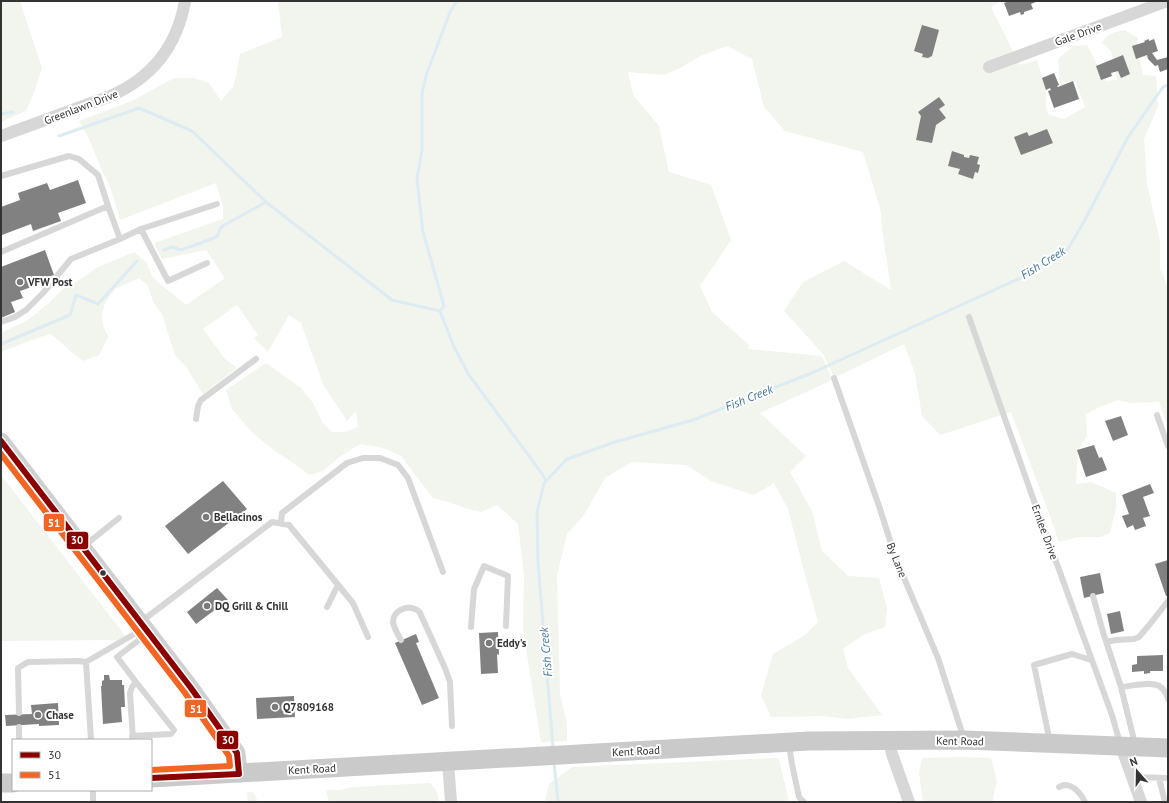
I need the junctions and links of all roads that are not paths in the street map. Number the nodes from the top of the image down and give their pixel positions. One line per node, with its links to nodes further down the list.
1 (185, 1): 4 (street, Greenlawn Drive)
2 (1166, 1): 3 (street, Gale Drive)
3 (989, 66)
4 (1, 136)
5 (1, 176): 7 (lane)
6 (217, 204): 8 (lane)
7 (108, 206): 9 (lane); 10 (lane)
8 (141, 229): 9 (lane); 11 (lane)
9 (120, 238): 13 (lane)
10 (1, 252)
11 (207, 263)
12 (969, 317): 34 (lane, Ernlee Drive)
13 (1, 322)
14 (256, 359): 17 (lane)
15 (834, 378): 46 (lane, By Lane)
16 (1157, 415): 19 (lane)
17 (196, 419)
18 (1, 441): 22 (main road)
19 (1168, 446)
20 (119, 518): 22 (lane)
21 (281, 523): 23 (lane); 24 (lane); 29 (lane)
22 (82, 547): 29 (main road)
23 (443, 572)
24 (338, 585): 27 (lane); 31 (lane)
25 (1093, 596): 33 (lane)
26 (1168, 601): 33 (lane)
27 (327, 607)
28 (506, 626): 30 (lane)
29 (145, 627): 35 (lane); 36 (lane); 52 (main road)
30 (471, 627)
31 (368, 637)
32 (401, 640): 40 (lane)
33 (1106, 642): 37 (lane)
34 (1091, 660): 48 (lane); 49 (lane, Ernlee Drive)
35 (86, 662): 39 (lane); 44 (lane)
36 (136, 682): 42 (lane); 42 (lane)
37 (1121, 687): 38 (lane); 49 (lane)
38 (1168, 699)
39 (19, 713)
40 (452, 726)
41 (20, 727): 43 (lane)
42 (132, 738)
43 (19, 739)
44 (91, 739)
45 (889, 740): 46 (main road, Kent Road); 47 (main road, Kent Road); 64 (street)
46 (964, 740): 48 (main road, Kent Road)
47 (789, 743): 51 (main road, Kent Road); 63 (lane)
48 (1050, 743): 49 (main road, Kent Road)
49 (1128, 747): 50 (main road, Kent Road); 53 (street)
50 (1168, 748)
51 (448, 762): 52 (main road, Kent Road); 62 (street)
52 (239, 774): 54 (main road, Kent Road)
53 (1133, 777): 55 (lane); 66 (street)
54 (152, 778)
55 (1159, 778): 56 (lane); 67 (lane)
56 (1168, 778)
57 (1, 783): 58 (main road)
58 (12, 783)
59 (1059, 787): 65 (lane)
60 (93, 791): 61 (lane)
61 (93, 802)
62 (451, 802)
63 (804, 802)
64 (910, 802)
65 (1085, 802)
66 (1141, 802)
67 (1165, 802)

